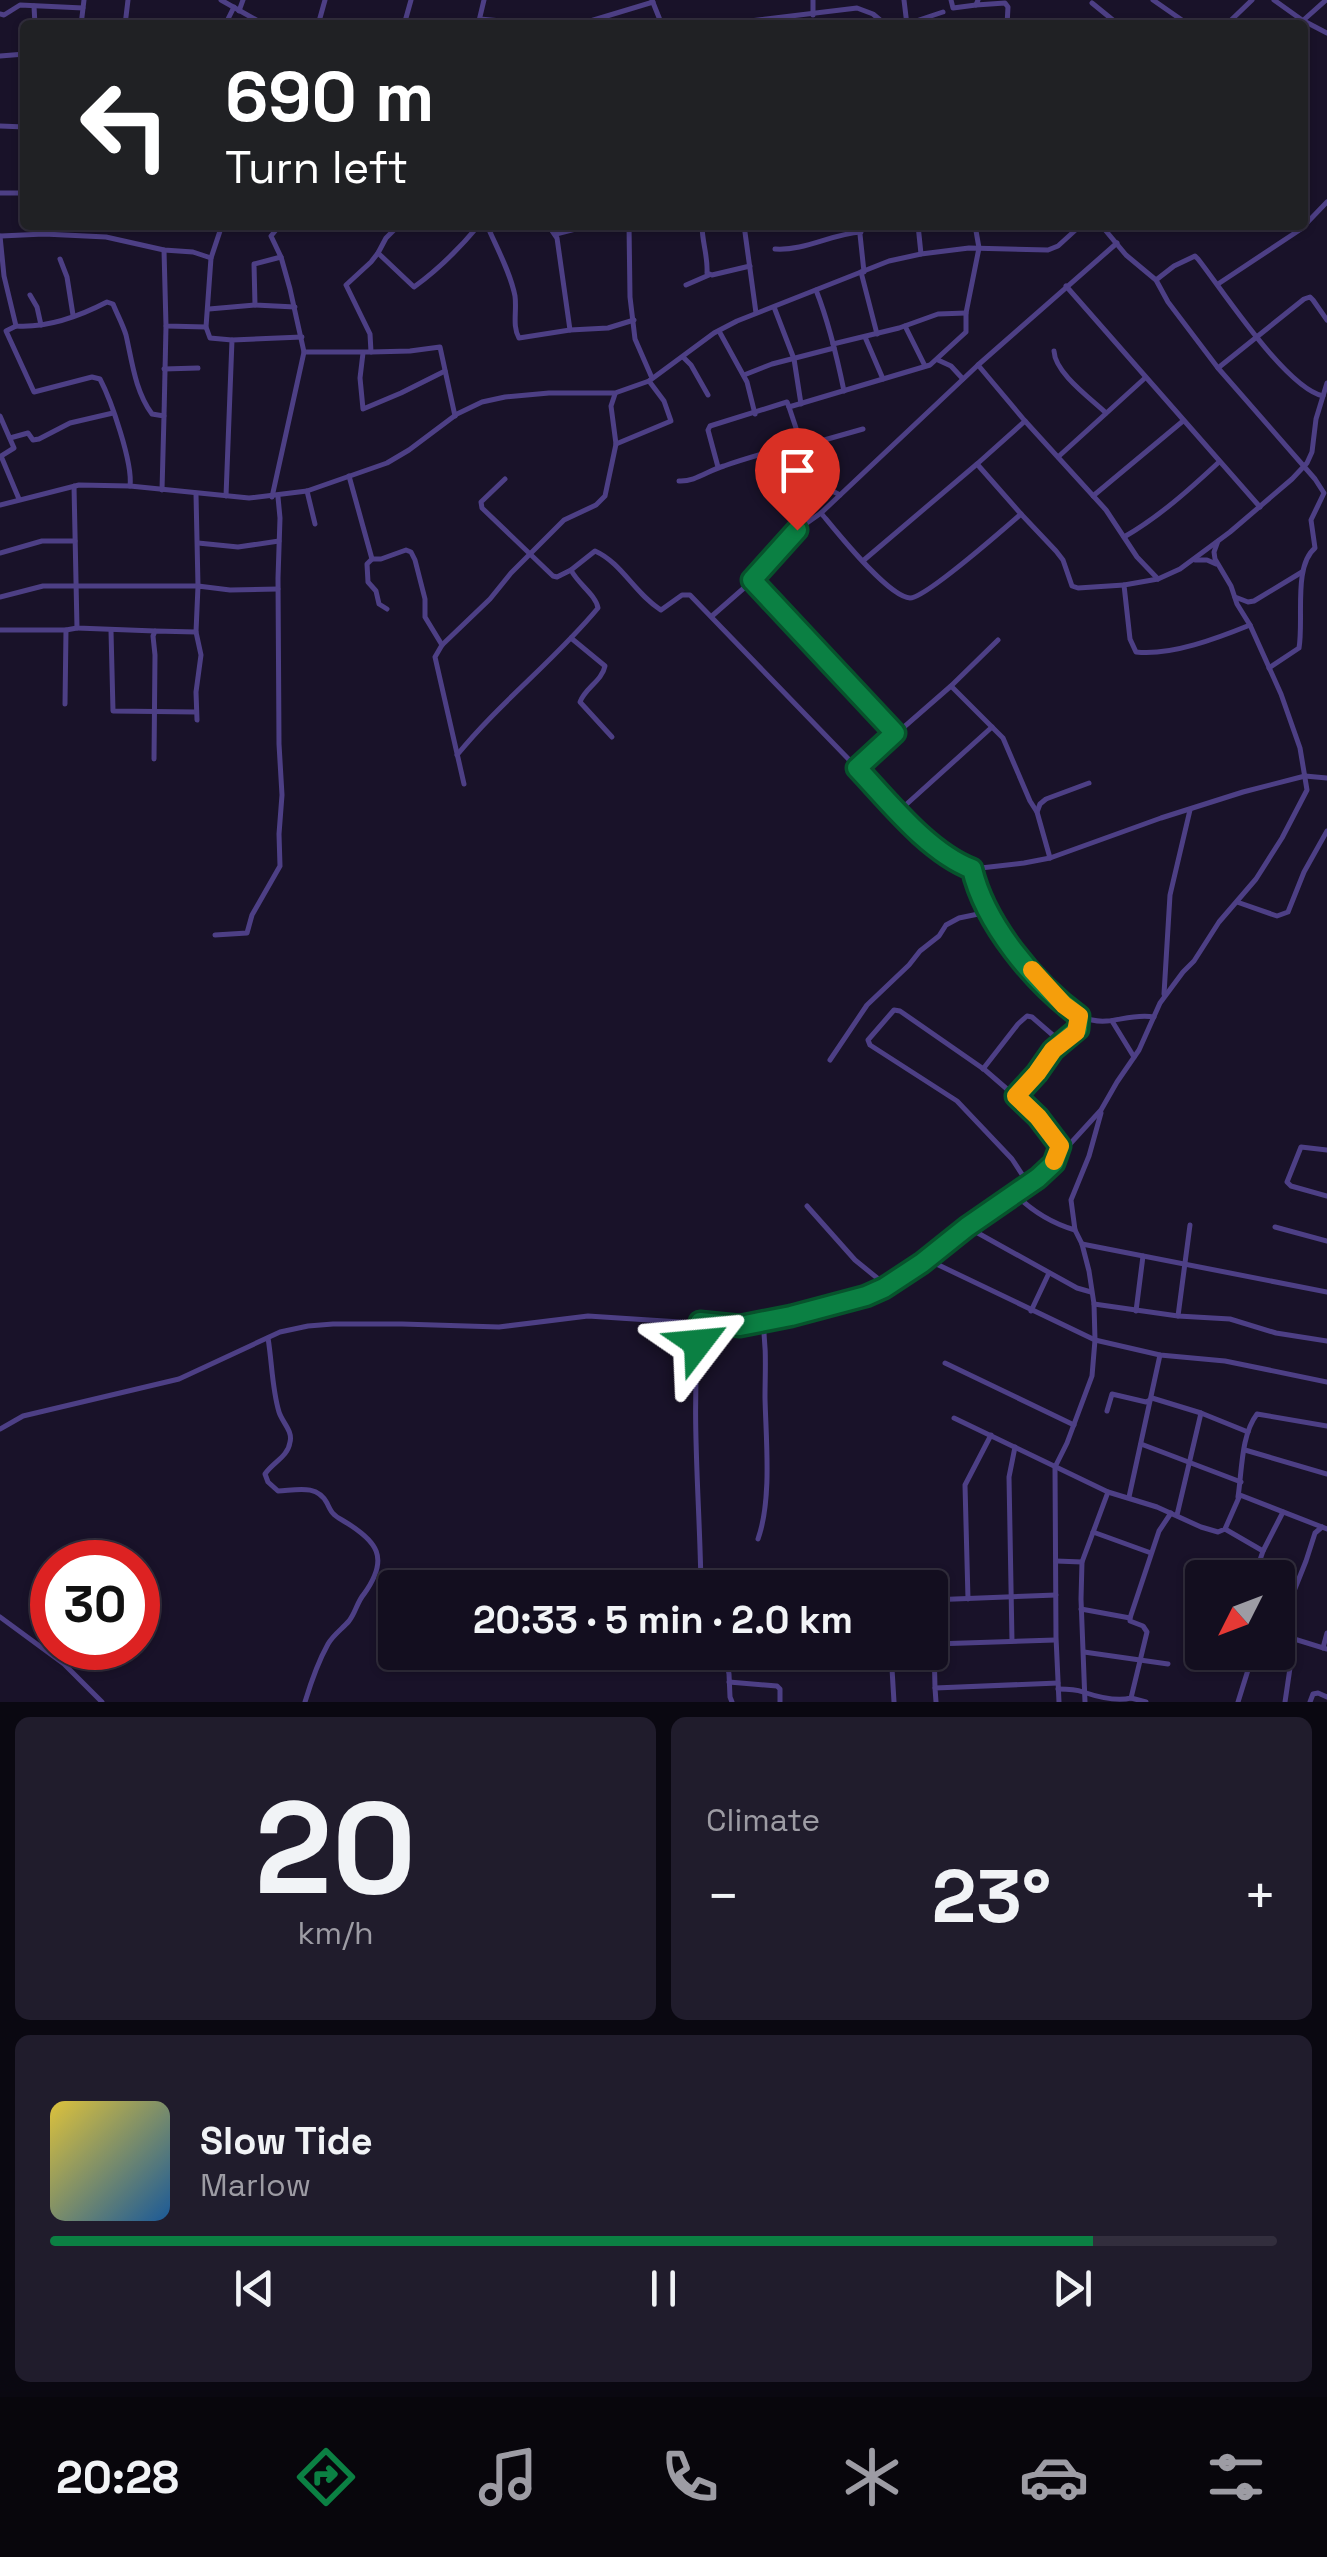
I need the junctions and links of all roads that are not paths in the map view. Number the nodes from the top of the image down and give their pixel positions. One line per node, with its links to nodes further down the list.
1 (221, 0): 16 (street)
2 (244, 0): 16 (street)
3 (814, 0): 19 (street)
4 (951, 0): 11 (street)
5 (1153, 0): 29 (street)
6 (1252, 0): 30 (street)
7 (1274, 0): 31 (street)
8 (1326, 0): 32 (street)
9 (653, 1): 23 (street)
10 (20, 3): 15 (street); 18 (street)
11 (977, 3): 27 (street)
12 (1092, 3): 28 (street)
13 (83, 4): 15 (street)
14 (856, 4): 19 (street); 25 (street)
15 (34, 6): 20 (street)
16 (237, 9): 21 (street); 22 (street)
17 (943, 12): 26 (street)
18 (0, 14)
19 (813, 14): 24 (street)
20 (35, 20)
21 (229, 20)
22 (257, 20)
23 (593, 20)
24 (791, 20)
25 (880, 20)
26 (921, 20)
27 (1007, 20)
28 (1113, 20)
29 (1182, 20)
30 (1231, 20)
31 (1297, 20)
32 (1303, 20)
33 (1327, 202): 34 (street)
34 (1308, 222)
35 (220, 230): 61 (street)
36 (276, 230): 60 (street)
37 (393, 230): 58 (street)
38 (482, 230): 58 (street)
39 (489, 230): 86 (street)
40 (552, 230): 52 (street)
41 (571, 230): 52 (street)
42 (629, 230): 79 (street)
43 (702, 230): 65 (street)
44 (745, 230): 63 (street)
45 (855, 230): 56 (street)
46 (860, 230): 64 (street)
47 (919, 230): 59 (street)
48 (976, 230): 55 (street)
49 (1076, 230): 55 (street)
50 (1105, 230): 54 (street)
51 (1299, 230): 67 (street)
52 (555, 234): 86 (street)
53 (0, 236): 57 (street); 82 (street)
54 (1117, 243): 66 (street); 69 (street)
55 (979, 248): 59 (street); 77 (street)
56 (775, 249)
57 (164, 250): 61 (street); 83 (street)
58 (378, 253): 96 (street)
59 (921, 254): 64 (street)
60 (281, 257): 72 (street); 73 (street)
61 (210, 258): 75 (street)
62 (60, 259): 78 (street)
63 (750, 266): 65 (street); 76 (street)
64 (863, 272): 70 (street); 88 (street)
65 (709, 275): 68 (street)
66 (1156, 280): 67 (street); 103 (street)
67 (1218, 284): 90 (street)
68 (686, 285)
69 (1066, 286): 100 (street); 107 (street)
70 (816, 290): 74 (street); 93 (street)
71 (30, 294): 81 (street)
72 (255, 305): 73 (street); 75 (street)
73 (295, 307): 89 (street)
74 (774, 307): 76 (street); 98 (street)
75 (208, 309): 85 (street)
76 (756, 313): 87 (street)
77 (966, 313): 84 (street); 99 (street)
78 (73, 315): 81 (street); 122 (street)
79 (634, 320): 86 (street); 109 (street)
80 (1327, 320): 90 (street)
81 (41, 325): 82 (street)
82 (16, 326): 118 (street)
83 (166, 326): 85 (street); 104 (street)
84 (905, 326): 88 (street); 101 (street)
85 (206, 327): 92 (street)
86 (570, 330)
87 (719, 331): 97 (street); 106 (street)
88 (877, 334): 91 (street)
89 (302, 337): 92 (street); 95 (street)
90 (1256, 337): 103 (street); 115 (street)
91 (865, 338): 93 (street); 110 (street)
92 (232, 340): 144 (street)
93 (833, 346): 98 (street); 112 (street)
94 (1054, 351): 119 (street)
95 (304, 352): 96 (street); 145 (street)
96 (367, 352): 105 (street); 105 (street)
97 (683, 358): 109 (street); 114 (street)
98 (794, 359): 106 (street); 116 (street)
99 (937, 360): 101 (street); 108 (street)
100 (978, 365): 108 (street); 124 (street)
101 (925, 366): 110 (street)
102 (198, 368): 104 (street)
103 (1218, 368): 134 (street)
104 (164, 370): 122 (street)
105 (445, 370): 123 (street)
106 (744, 374): 120 (street)
107 (1145, 378): 119 (street); 125 (street)
108 (963, 379): 143 (street)
109 (651, 380): 113 (street); 128 (street)
110 (883, 380): 112 (street)
111 (1327, 383): 115 (street)
112 (844, 391): 116 (street)
113 (615, 393): 123 (street); 128 (street)
114 (708, 394)
115 (1323, 396): 134 (street)
116 (801, 404): 117 (street)
117 (789, 406): 120 (street); 129 (street)
118 (114, 413): 127 (street); 139 (street)
119 (1106, 413): 130 (street)
120 (755, 414): 133 (street)
121 (0, 416): 127 (street)
122 (164, 416): 140 (street)
123 (455, 416): 135 (street)
124 (1024, 421): 130 (street); 132 (street)
125 (1183, 421): 131 (street); 146 (street)
126 (862, 429): 129 (street)
127 (10, 438): 147 (street)
128 (616, 444): 159 (street)
129 (801, 444): 133 (street); 143 (street)
130 (1058, 457): 146 (street)
131 (1220, 461): 149 (street); 153 (street)
132 (976, 464): 151 (street); 161 (street)
133 (718, 467): 137 (street)
134 (1304, 467): 149 (street); 165 (street)
135 (349, 476): 141 (street); 160 (street)
136 (506, 480): 159 (street)
137 (679, 481)
138 (74, 486): 139 (street); 147 (street); 154 (street)
139 (130, 486): 140 (street)
140 (162, 490): 142 (street)
141 (307, 491): 145 (street); 152 (street)
142 (196, 494): 144 (street); 157 (street)
143 (840, 495): 150 (street)
144 (226, 496): 145 (street)
145 (275, 496): 155 (street)
146 (1093, 496): 153 (street)
147 (19, 500): 148 (street)
148 (0, 505)
149 (1260, 507): 156 (street)
150 (821, 513): 161 (street); 167 (street)
151 (1021, 514): 161 (street); 168 (street)
152 (314, 524)
153 (1124, 536): 166 (street)
154 (75, 541): 158 (street); 169 (street)
155 (279, 541): 157 (street); 171 (street)
156 (1218, 542): 162 (street); 163 (street)
157 (197, 543): 170 (street)
158 (0, 553)
159 (531, 553): 164 (street); 185 (street)
160 (372, 559): 174 (street); 185 (street)
161 (864, 560)
162 (1192, 560): 163 (street); 166 (street)
163 (1216, 564): 172 (street)
164 (571, 570): 175 (street); 183 (street)
165 (1302, 572): 172 (street); 186 (street)
166 (1158, 579): 168 (street)
167 (752, 580): 175 (street); 193 (street)
168 (1124, 585): 176 (street)
169 (76, 586): 170 (street); 173 (street); 177 (street)
170 (198, 586): 171 (street); 182 (street)
171 (278, 588): 210 (street)
172 (1235, 596): 176 (street)
173 (0, 597)
174 (387, 609)
175 (712, 616): 197 (street)
176 (1250, 625): 186 (street)
177 (77, 628): 179 (street); 180 (street)
178 (0, 630): 179 (street)
179 (66, 630): 188 (street)
180 (111, 630): 181 (street); 189 (street)
181 (155, 631): 182 (street); 189 (street)
182 (196, 632): 190 (street)
183 (571, 638): 194 (street); 195 (street)
184 (998, 640): 187 (street)
185 (442, 645): 195 (street)
186 (1269, 668): 198 (street)
187 (951, 686): 192 (street); 193 (street)
188 (65, 704)
189 (154, 712): 190 (street); 196 (street)
190 (196, 712): 191 (street)
191 (197, 720)
192 (992, 726): 203 (street); 204 (street)
193 (895, 733): 197 (street)
194 (612, 737)
195 (457, 754): 201 (street)
196 (154, 759)
197 (857, 768): 203 (street)
198 (1305, 776): 199 (street); 202 (street); 208 (street)
199 (1327, 778)
200 (1089, 783): 204 (street)
201 (464, 784)
202 (1190, 810): 206 (street); 211 (street)
203 (899, 811): 207 (street)
204 (1038, 812): 206 (street)
205 (1327, 831): 208 (street)
206 (1050, 858): 207 (street)
207 (972, 869): 209 (street)
208 (1236, 902): 211 (street)
209 (988, 912): 212 (street); 217 (street)
210 (215, 936)
211 (1164, 997): 213 (street)
212 (1079, 1016): 214 (street); 215 (street)
213 (1154, 1017): 214 (street); 216 (street)
214 (1112, 1020): 216 (street)
215 (1067, 1039): 218 (street); 219 (street)
216 (1134, 1057): 220 (street)
217 (830, 1060)
218 (983, 1069): 219 (street); 223 (street)
219 (1016, 1096): 222 (street)
220 (1101, 1110): 222 (street); 230 (street)
221 (1327, 1150): 225 (street)
222 (1054, 1163): 223 (street)
223 (1029, 1185): 224 (street)
224 (1014, 1194): 228 (street); 230 (street)
225 (1327, 1196)
226 (807, 1206): 237 (street)
227 (1190, 1225): 235 (street)
228 (967, 1227): 234 (street); 236 (street)
229 (1275, 1227): 231 (street)
230 (1075, 1230): 232 (street)
231 (1327, 1240)
232 (1082, 1244): 233 (street); 238 (street)
233 (1142, 1256): 235 (street); 241 (street)
234 (926, 1259): 237 (street); 242 (street)
235 (1185, 1263): 239 (street); 243 (street)
236 (1049, 1272): 238 (street); 242 (street)
237 (887, 1286): 244 (street)
238 (1091, 1292): 240 (street)
239 (1327, 1292)
240 (1094, 1304): 241 (street); 247 (street)
241 (1136, 1310): 243 (street)
242 (1031, 1311): 247 (street)
243 (1178, 1316): 248 (street)
244 (762, 1320): 245 (street); 276 (street)
245 (700, 1322): 246 (street); 282 (street)
246 (268, 1338): 258 (street); 312 (street)
247 (1095, 1340): 249 (street); 256 (street)
248 (1327, 1341)
249 (1160, 1355): 251 (street); 252 (street)
250 (945, 1363): 256 (street)
251 (1327, 1382)
252 (1152, 1398): 253 (street); 254 (street); 261 (street)
253 (1107, 1411)
254 (1201, 1413): 259 (street); 264 (street)
255 (954, 1418): 260 (street)
256 (1074, 1425): 265 (street)
257 (1327, 1426): 259 (street)
258 (0, 1428)
259 (1248, 1432): 263 (street)
260 (991, 1436): 262 (street); 286 (street)
261 (1141, 1444): 264 (street); 270 (street)
262 (1015, 1448): 265 (street); 285 (street)
263 (1245, 1450): 266 (street); 267 (street)
264 (1190, 1463): 267 (street); 272 (street)
265 (1055, 1467): 268 (street); 280 (street)
266 (1327, 1474)
267 (1241, 1482): 269 (street)
268 (1108, 1492): 270 (street); 275 (street)
269 (1238, 1496): 271 (street); 274 (street)
270 (1130, 1497): 272 (street)
271 (1283, 1512): 273 (street); 277 (street)
272 (1174, 1514): 274 (street); 278 (street)
273 (1325, 1528): 283 (street)
274 (1225, 1529): 277 (street)
275 (1092, 1532): 278 (street); 281 (street)
276 (758, 1538)
277 (1264, 1551): 279 (street)
278 (1151, 1553): 290 (street)
279 (1261, 1560)
280 (1056, 1561): 281 (street); 284 (street)
281 (1082, 1562): 288 (street)
282 (700, 1570)
283 (1295, 1589)
284 (1056, 1595): 285 (street); 293 (street)
285 (1013, 1598): 286 (street); 294 (street)
286 (968, 1599): 287 (street)
287 (948, 1600)
288 (1082, 1609): 290 (street); 297 (street)
289 (0, 1617): 311 (street)
290 (1130, 1618): 298 (street)
291 (1327, 1633): 296 (street)
292 (1295, 1638): 296 (street)
293 (1056, 1640): 294 (street); 306 (street)
294 (1012, 1641): 295 (street)
295 (948, 1643)
296 (1325, 1648)
297 (1084, 1652): 298 (street); 308 (street)
298 (1140, 1662): 299 (street); 310 (street)
299 (1168, 1664)
300 (728, 1670): 305 (street)
301 (892, 1670): 315 (street)
302 (933, 1670): 307 (street)
303 (1246, 1670): 320 (street)
304 (1290, 1670): 321 (street)
305 (730, 1682): 313 (street); 314 (street)
306 (1058, 1686): 307 (street); 308 (street); 317 (street)
307 (934, 1688): 316 (street)
308 (1084, 1692): 310 (street); 318 (street)
309 (1327, 1697): 322 (street)
310 (1131, 1698): 319 (street)
311 (102, 1702)
312 (305, 1702)
313 (732, 1702)
314 (780, 1702)
315 (894, 1702)
316 (936, 1702)
317 (1059, 1702)
318 (1085, 1702)
319 (1146, 1702)
320 (1238, 1702)
321 (1284, 1702)
322 (1310, 1702)

